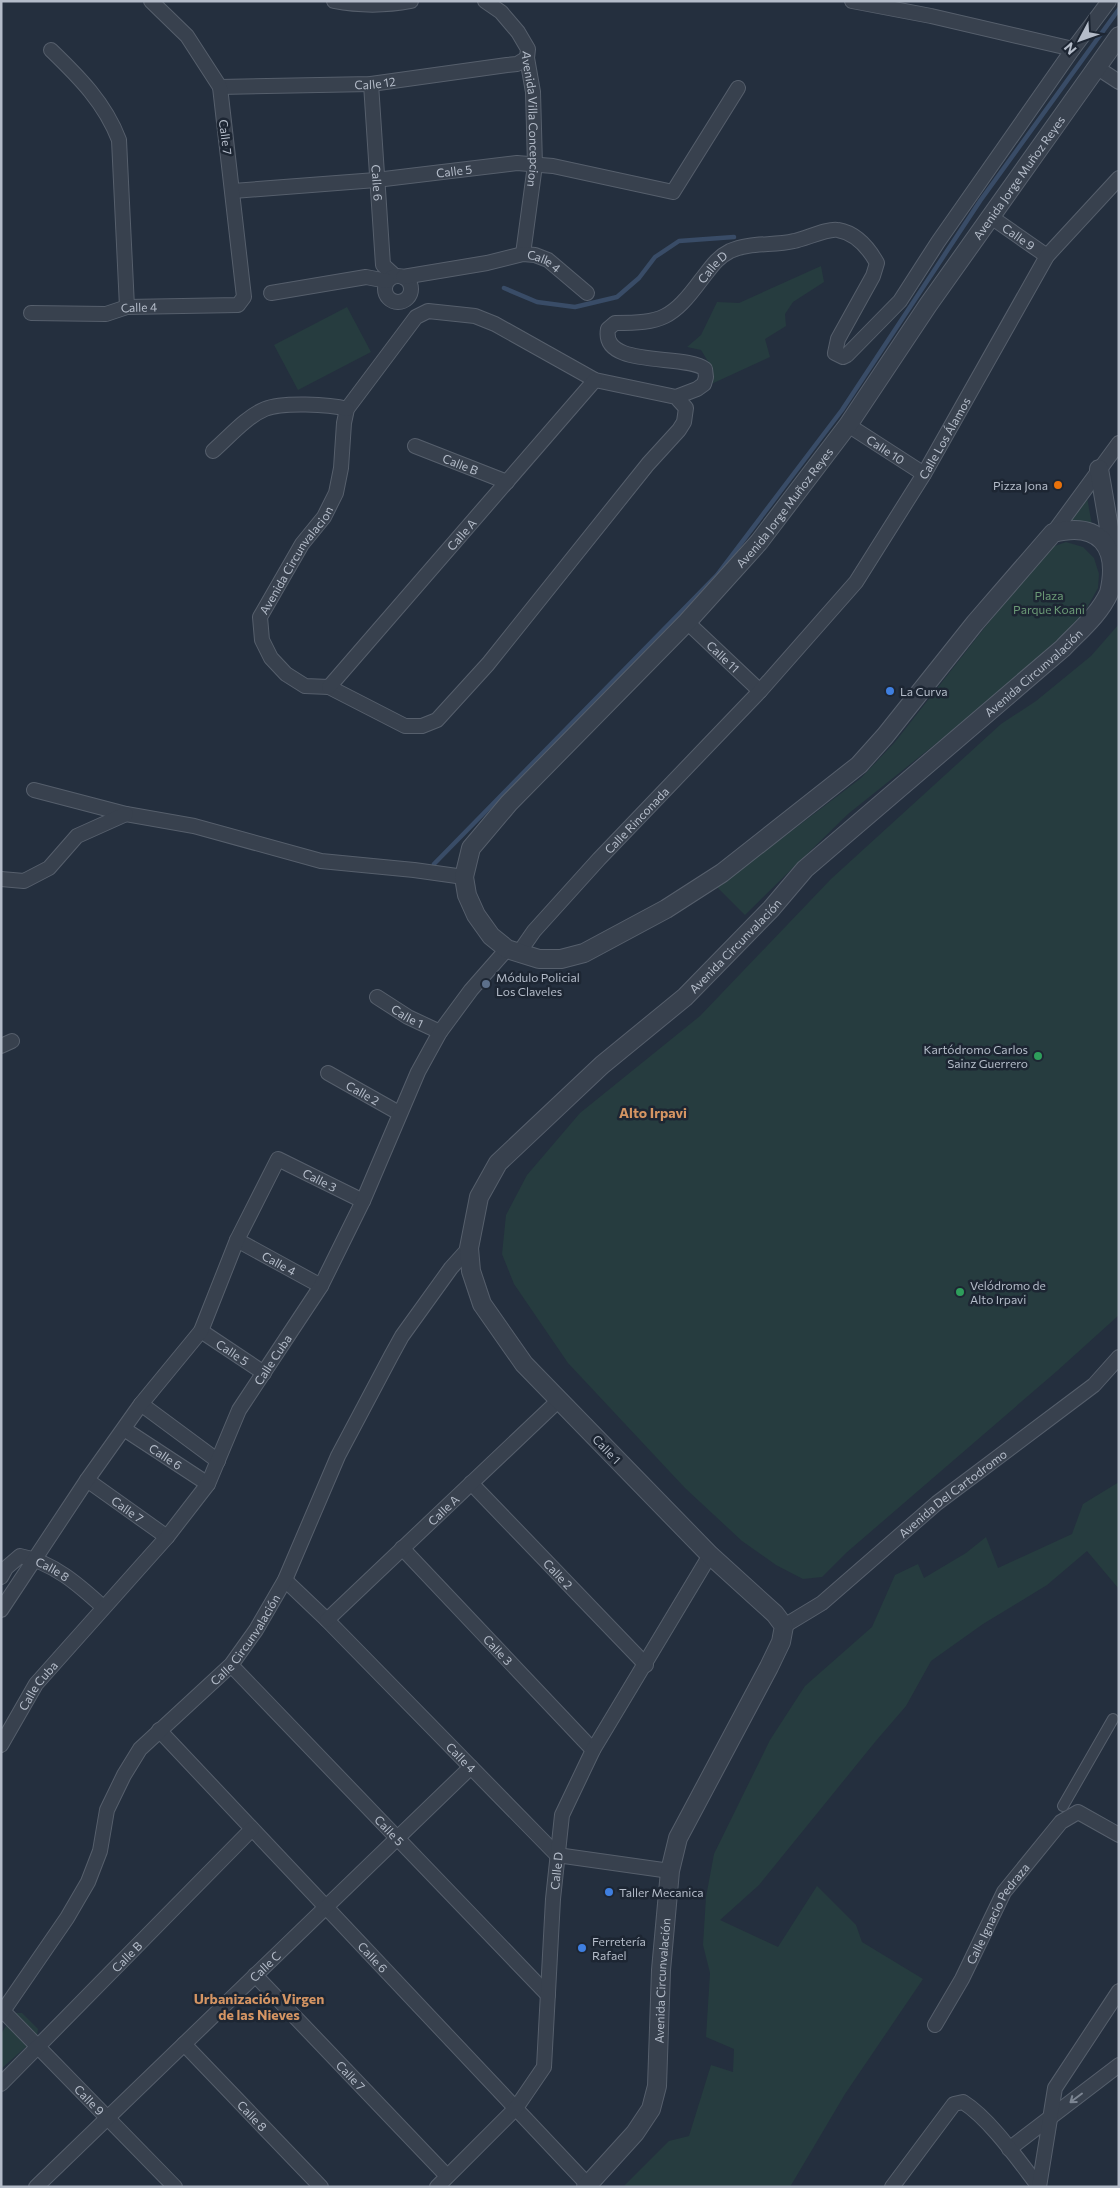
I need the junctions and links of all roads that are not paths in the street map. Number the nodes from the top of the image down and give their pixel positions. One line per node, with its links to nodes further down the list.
1 (151, 1): 14 (street, Calle 7)
2 (334, 1): 3 (street)
3 (411, 1)
4 (485, 1): 10 (street, Avenida Villa Concepcion)
5 (852, 1): 8 (street)
6 (1109, 1): 8 (street)
7 (1119, 36): 11 (street, Avenida Jorge Muñoz Reyes)
8 (1073, 48): 32 (street, Calle D)
9 (51, 50): 28 (street)
10 (527, 58): 13 (street, Calle 12); 16 (street, Avenida Villa Concepcion)
11 (1096, 67): 12 (street); 20 (street, Avenida Jorge Muñoz Reyes)
12 (1119, 82)
13 (371, 84): 14 (street, Calle 12); 18 (street, Calle 6)
14 (220, 87): 19 (street, Calle 7)
15 (738, 88): 16 (street, Calle 5)
16 (535, 165): 18 (street, Calle 5); 21 (street, Avenida Villa Concepcion)
17 (1119, 178): 22 (street, Calle Los Álamos)
18 (376, 180): 19 (street, Calle 5); 23 (street, Calle 6)
19 (233, 191): 26 (street, Calle 7)
20 (991, 217): 22 (street, Calle 9); 34 (street, Avenida Jorge Muñoz Reyes)
21 (523, 254): 23 (street, Calle 4); 25 (street, Calle 4)
22 (1047, 256): 39 (street, Calle Los Álamos)
23 (395, 278): 24 (street, Calle 4); 27 (street); 27 (street)
24 (271, 293)
25 (587, 293)
26 (244, 297): 28 (street, Calle 4)
27 (404, 301): 30 (street)
28 (127, 307): 29 (street, Calle 4)
29 (31, 313)
30 (416, 317): 31 (street); 33 (street, Avenida Circunvalacion)
31 (595, 380): 32 (street); 40 (street, Calle A)
32 (676, 397): 44 (street, Avenida Circunvalacion)
33 (347, 409): 37 (street); 44 (street, Avenida Circunvalacion)
34 (848, 425): 39 (street, Calle 10); 43 (street, Avenida Jorge Muñoz Reyes)
35 (1119, 443): 38 (street)
36 (415, 446): 40 (street, Calle B)
37 (213, 451)
38 (1099, 469): 41 (street); 42 (street, Avenida Circunvalación)
39 (924, 474): 45 (street, Calle Los Álamos)
40 (506, 482): 44 (street, Calle A)
41 (1054, 533): 42 (street); 50 (street)
42 (1113, 551): 57 (street, Avenida Circunvalación)
43 (687, 622): 45 (street, Calle 11); 48 (street, Avenida Jorge Muñoz Reyes)
44 (329, 687)
45 (760, 691): 50 (street, Calle Rinconada)
46 (34, 790): 47 (street)
47 (126, 814): 48 (street); 49 (street)
48 (464, 877): 50 (street, Avenida Jorge Muñoz Reyes)
49 (1, 880)
50 (512, 951): 52 (street, Calle Cuba)
51 (377, 997): 52 (street, Calle 1)
52 (440, 1032): 54 (street, Calle Cuba)
53 (328, 1073): 54 (street, Calle 2)
54 (399, 1114): 55 (street, Calle Cuba)
55 (363, 1201): 56 (street, Calle 3); 58 (street, Calle Cuba)
56 (236, 1240): 58 (street, Calle 4); 59 (street)
57 (469, 1248): 62 (street, Calle 1); 74 (street, Calle Circunvalación)
58 (321, 1286): 61 (street, Calle Cuba)
59 (201, 1331): 61 (street, Calle 5); 63 (street)
60 (1119, 1357): 78 (street, Avenida Del Cartodromo)
61 (264, 1372): 65 (street, Calle Cuba)
62 (559, 1400): 67 (street, Calle A); 71 (street, Calle 1)
63 (141, 1404): 64 (street); 65 (street)
64 (124, 1429): 66 (street); 68 (street, Calle 6)
65 (218, 1461): 68 (street, Calle Cuba)
66 (87, 1480): 69 (street, Calle 7); 72 (street)
67 (471, 1483): 70 (street, Calle A); 80 (street, Calle 2)
68 (208, 1484): 69 (street, Calle Cuba)
69 (167, 1537): 75 (street, Calle Cuba)
70 (402, 1548): 77 (street, Calle A); 84 (street, Calle 3)
71 (710, 1555): 78 (street, Calle 1); 80 (street, Calle D)
72 (35, 1559): 73 (street, Calle 8); 75 (street, Calle 8); 76 (street)
73 (1, 1578)
74 (285, 1580): 77 (street, Calle 4); 79 (street, Calle Circunvalación)
75 (103, 1607): 83 (street, Calle Cuba)
76 (1, 1610)
77 (327, 1620): 85 (street, Calle 4)
78 (784, 1626): 91 (street, Avenida Circunvalación)
79 (231, 1665): 82 (street, Calle Circunvalación); 89 (street, Calle 5)
80 (646, 1666): 84 (street, Calle D)
81 (1113, 1720): 86 (street, Calle Ignacio Pedraza)
82 (159, 1730): 87 (street, Calle 6); 96 (street, Calle Circunvalación)
83 (1, 1745)
84 (593, 1750): 90 (street, Calle D)
85 (471, 1767): 89 (street, Calle C); 90 (street, Calle 4)
86 (1068, 1810): 88 (street); 97 (street, Calle Ignacio Pedraza)
87 (252, 1829): 92 (street, Calle 6); 99 (street, Calle B)
88 (1119, 1835)
89 (396, 1839): 92 (street, Calle C); 95 (street, Calle 5)
90 (558, 1855): 91 (street); 95 (street, Calle D)
91 (670, 1871): 107 (street, Avenida Circunvalación)
92 (326, 1907): 93 (street, Calle C); 102 (street, Calle 6)
93 (255, 1975): 98 (street, Calle C); 106 (street, Calle 7)
94 (1119, 1991): 104 (street)
95 (548, 1995): 102 (street, Calle D)
96 (2, 2012): 99 (street, Calle 9)
97 (935, 2025)
98 (184, 2044): 103 (street, Calle C); 110 (street, Calle 8)
99 (38, 2047): 101 (street, Calle B); 103 (street, Calle 9)
100 (1119, 2065): 104 (street, one-way to 104)
101 (1, 2084)
102 (516, 2108): 106 (street, Calle D); 107 (street, Calle 6)
103 (108, 2117): 108 (street, Calle C); 109 (street, Calle 9)
104 (1051, 2117): 105 (street); 112 (street)
105 (1009, 2149): 111 (street); 112 (street)
106 (442, 2182)
107 (587, 2186)
108 (36, 2187)
109 (175, 2187)
110 (321, 2187)
111 (892, 2187)
112 (1039, 2187)

